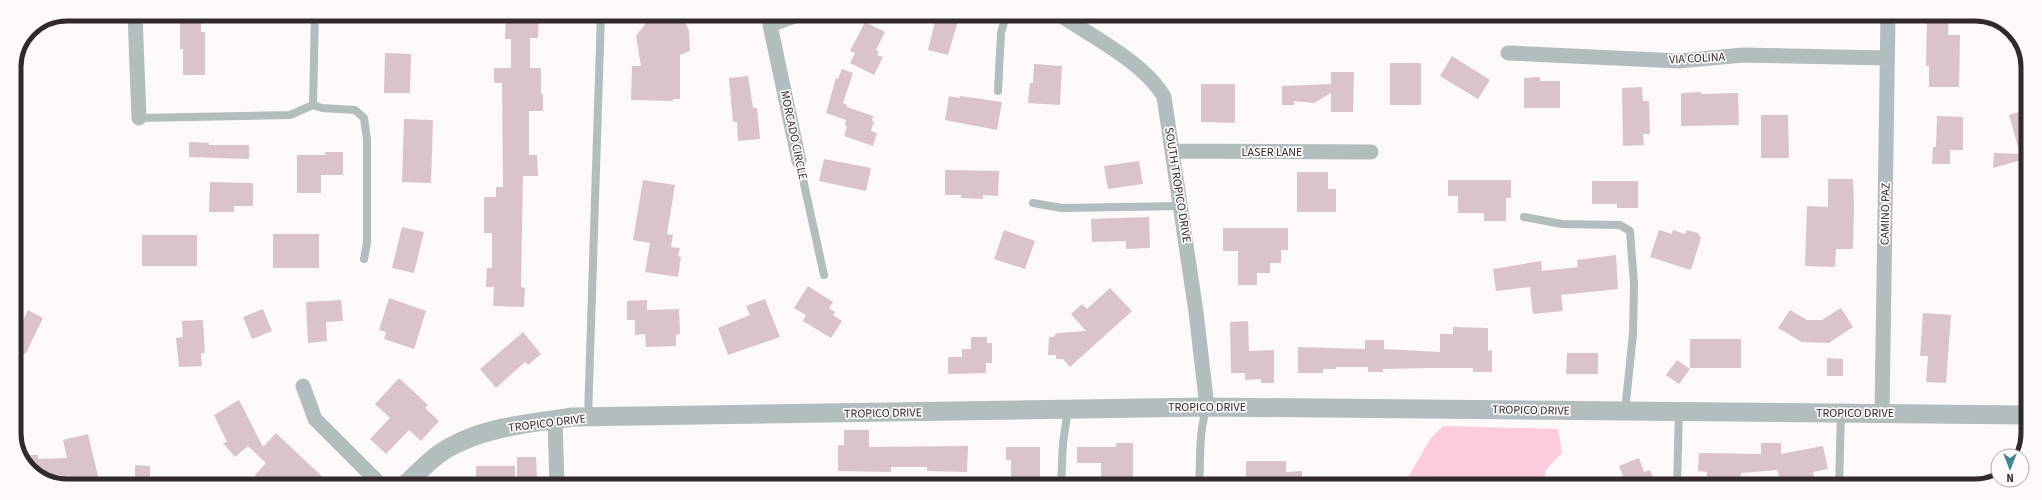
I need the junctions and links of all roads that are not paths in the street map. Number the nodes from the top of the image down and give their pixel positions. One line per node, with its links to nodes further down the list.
1 (135, 21): 12 (street)
2 (315, 21): 11 (lane)
3 (601, 21): 29 (lane)
4 (781, 21): 15 (street, MORCADO CIRCLE)
5 (1004, 21): 10 (lane)
6 (1069, 21): 13 (street, SOUTH TROPICO DRIVE)
7 (1888, 21): 9 (street, CAMINO PAZ)
8 (1508, 53): 9 (street, VIA COLINA)
9 (1887, 58): 27 (street, CAMINO PAZ)
10 (998, 91)
11 (313, 105): 12 (lane); 19 (lane)
12 (139, 118)
13 (1173, 151): 14 (street, LASER LANE); 17 (street, SOUTH TROPICO DRIVE)
14 (1371, 152)
15 (799, 161): 20 (lane, MORCADO CIRCLE)
16 (1033, 203): 17 (lane)
17 (1181, 206): 22 (street, SOUTH TROPICO DRIVE)
18 (1524, 217): 24 (lane)
19 (364, 259)
20 (824, 275)
21 (303, 386): 31 (street)
22 (1207, 407): 23 (street, TROPICO DRIVE); 24 (street, TROPICO DRIVE); 35 (lane)
23 (1068, 409): 29 (street, TROPICO DRIVE); 34 (lane)
24 (1625, 411): 25 (street, TROPICO DRIVE)
25 (1679, 412): 26 (street, TROPICO DRIVE); 36 (lane)
26 (1841, 413): 27 (street, TROPICO DRIVE); 37 (lane)
27 (1882, 413): 28 (street, TROPICO DRIVE)
28 (2021, 415)
29 (588, 417): 30 (street, TROPICO DRIVE)
30 (555, 420): 32 (street, TROPICO DRIVE); 33 (street)
31 (375, 479)
32 (412, 479)
33 (557, 479)
34 (1061, 479)
35 (1199, 479)
36 (1677, 479)
37 (1839, 479)

